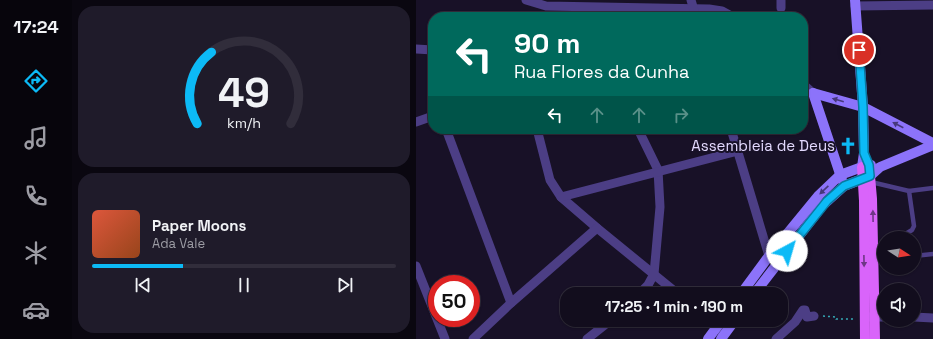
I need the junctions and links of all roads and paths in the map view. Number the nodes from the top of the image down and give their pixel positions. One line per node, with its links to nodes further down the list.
1 (526, 0): 5 (street)
2 (855, 3): 3 (street); 11 (main road)
3 (933, 5)
4 (693, 8): 5 (street); 6 (street)
5 (615, 12)
6 (724, 12)
7 (416, 49): 8 (street)
8 (428, 50)
9 (808, 88): 10 (street)
10 (813, 93): 11 (main road, one-way to 10); 22 (main road)
11 (863, 107): 18 (main road, one-way to 11); 21 (main road)
12 (428, 118): 13 (street)
13 (416, 122)
14 (448, 134): 41 (street)
15 (538, 134): 26 (street)
16 (640, 134): 20 (street)
17 (733, 134): 19 (street)
18 (933, 144): 21 (main road)
19 (738, 151): 20 (street); 32 (street)
20 (658, 170): 26 (street); 34 (street)
21 (867, 173): 22 (main road); 23 (main road); 25 (lane); 28 (main road, one-way to 21); 43 (main road, one-way to 43)
22 (840, 175): 23 (main road); 32 (main road, one-way to 32)
23 (844, 186): 32 (main road)
24 (933, 188): 25 (lane)
25 (909, 191): 29 (lane)
26 (561, 196): 27 (street)
27 (597, 228): 34 (street); 41 (street)
28 (877, 231)
29 (910, 231)
30 (933, 254): 31 (lane)
31 (921, 255)
32 (774, 259): 38 (main road); 39 (main road)
33 (416, 266): 40 (street)
34 (654, 274): 36 (street); 37 (street)
35 (878, 275): 43 (main road)
36 (646, 287)
37 (670, 287)
38 (748, 287)
39 (758, 287)
40 (420, 288): 49 (street)
41 (511, 302): 50 (street)
42 (814, 316): 43 (path); 48 (street)
43 (872, 317): 53 (main road); 54 (main road)
44 (921, 317): 45 (street)
45 (933, 318)
46 (602, 327): 51 (street)
47 (719, 328): 52 (main road)
48 (780, 336)
49 (446, 339)
50 (473, 339)
51 (587, 339)
52 (708, 339)
53 (865, 339)
54 (875, 339)

